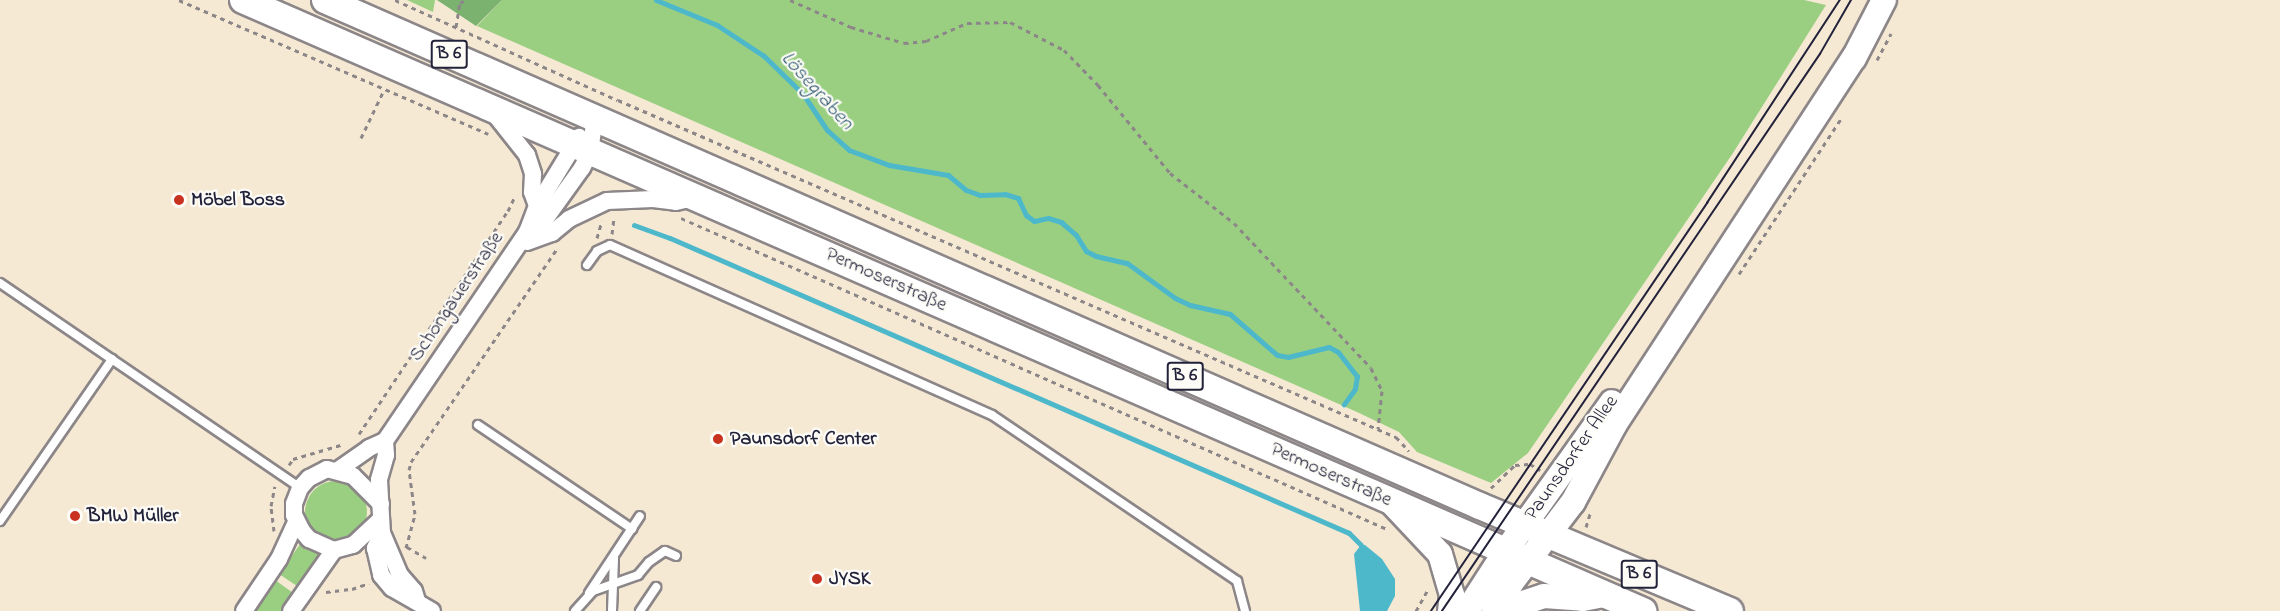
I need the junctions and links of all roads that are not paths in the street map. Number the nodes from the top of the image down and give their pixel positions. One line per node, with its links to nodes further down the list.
1 (243, 0): 4 (main road, Permoserstraße / B 6)
2 (325, 0): 5 (main road, Permoserstraße / B 6)
3 (1884, 0): 12 (main road, Paunsdorfer Allee)
4 (489, 107): 6 (main road, Permoserstraße / B 6); 8 (street)
5 (596, 118): 6 (street, Schongauerstraße); 23 (main road, Permoserstraße / B 6)
6 (582, 148): 7 (main road, Permoserstraße / B 6); 8 (street); 9 (street, Schongauerstraße)
7 (696, 197): 9 (street); 18 (main road, Permoserstraße / B 6)
8 (537, 206): 9 (street)
9 (522, 239): 15 (street, Schongauerstraße)
10 (587, 265): 40 (lane)
11 (0, 283): 13 (lane)
12 (1686, 312): 23 (main road, Paunsdorfer Allee); 25 (main road, Paunsdorfer Allee)
13 (112, 359): 17 (lane); 21 (lane)
14 (478, 425): 24 (lane)
15 (385, 441): 16 (street, Schongauerstraße); 20 (street, Schongauerstraße)
16 (338, 470): 17 (street, Schongauerstraße); 20 (street, Schongauerstraße)
17 (300, 488): 22 (street)
18 (1389, 500): 29 (main road, Permoserstraße / B 6); 41 (main road)
19 (640, 516): 24 (lane)
20 (381, 519): 26 (street); 36 (street, Schongauerstraße)
21 (0, 520)
22 (296, 522): 26 (street); 34 (street)
23 (1525, 525): 25 (main road, B 6); 29 (main road, Paunsdorfer Allee)
24 (632, 530): 27 (lane)
25 (1549, 535): 29 (main road, Paunsdorfer Allee); 46 (main road, B 6)
26 (334, 550): 35 (street)
27 (615, 555): 30 (lane); 32 (lane)
28 (676, 555): 30 (lane)
29 (1516, 557): 33 (main road, B 6); 42 (main road, Paunsdorfer Allee); 43 (main road, Paunsdorfer Allee)
30 (613, 583): 32 (lane); 38 (lane)
31 (656, 587): 39 (lane)
32 (587, 595): 37 (lane)
33 (1604, 595): 44 (main road); 45 (main road, B 6)
34 (244, 611)
35 (291, 611)
36 (432, 611)
37 (575, 611)
38 (612, 611)
39 (640, 611)
40 (1245, 611)
41 (1450, 611)
42 (1467, 611)
43 (1494, 611)
44 (1499, 611)
45 (1643, 611)
46 (1730, 611)

